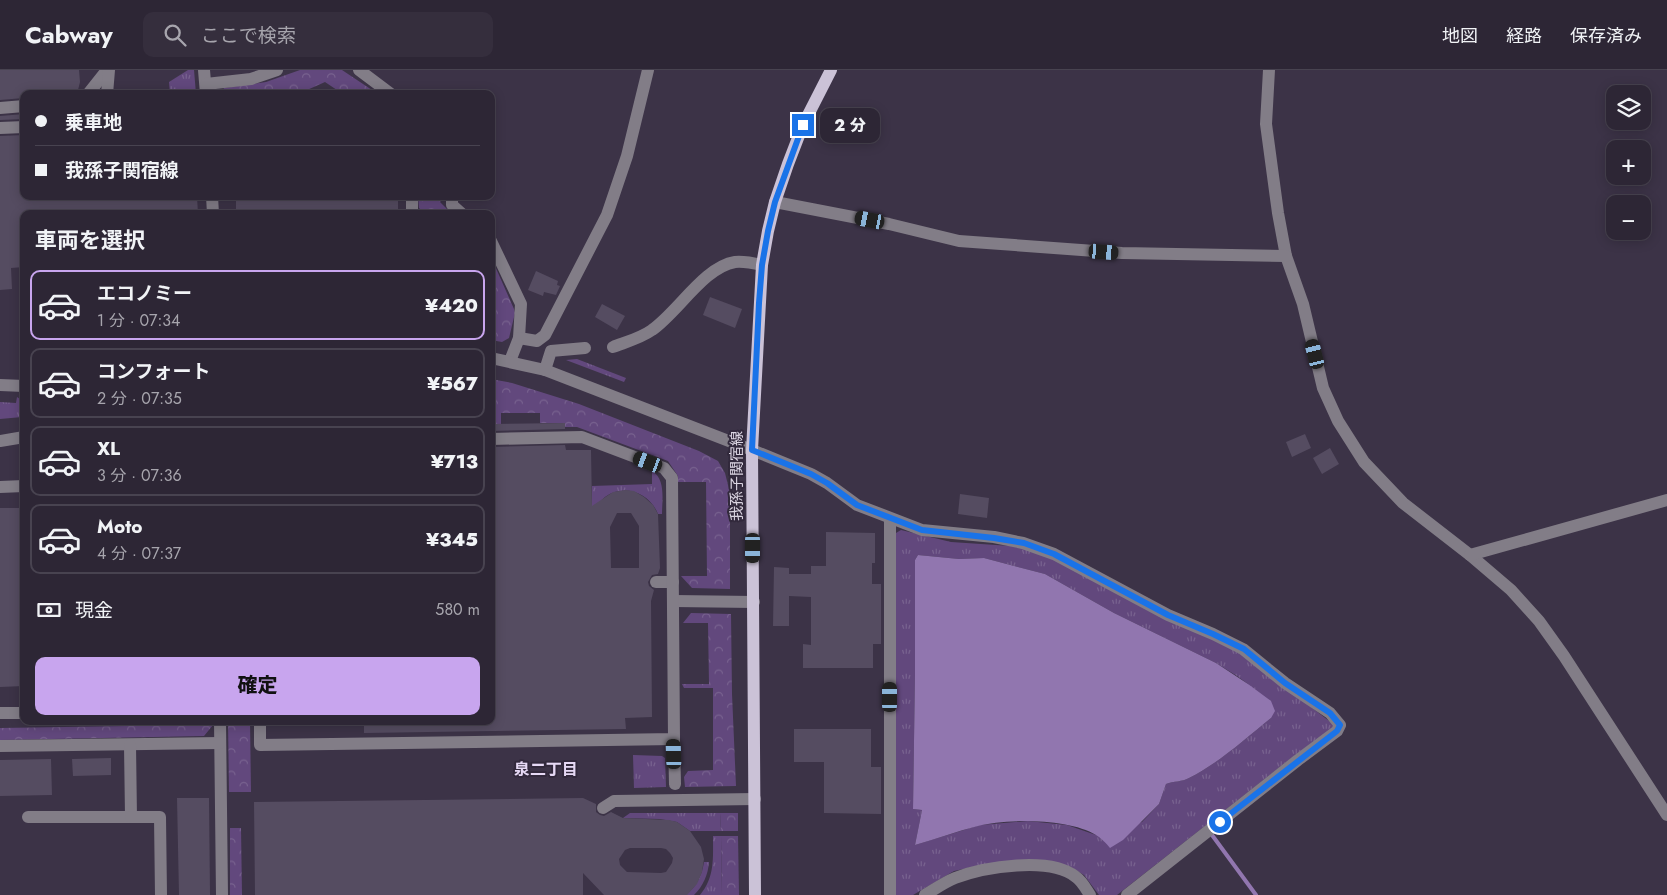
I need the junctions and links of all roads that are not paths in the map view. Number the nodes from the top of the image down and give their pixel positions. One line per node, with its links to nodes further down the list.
1 (108, 70): 9 (street); 10 (street)
2 (204, 70): 8 (street)
3 (277, 70): 8 (street)
4 (359, 70): 11 (street)
5 (648, 70): 20 (street)
6 (831, 70): 16 (main road, 我孫子関宿線)
7 (1269, 70): 18 (street)
8 (206, 89)
9 (91, 90)
10 (106, 90)
11 (385, 90)
12 (20, 106): 13 (street)
13 (0, 108)
14 (20, 126): 15 (street)
15 (0, 128)
16 (775, 202): 18 (street); 19 (main road, 我孫子関宿線)
17 (495, 249): 20 (street)
18 (1286, 256): 36 (street)
19 (762, 265): 21 (street); 31 (main road, 我孫子関宿線)
20 (519, 338): 24 (street)
21 (613, 347)
22 (586, 348): 25 (street)
23 (495, 359): 24 (street)
24 (510, 361): 25 (street)
25 (545, 370): 31 (street)
26 (0, 385): 27 (street)
27 (20, 386)
28 (20, 438): 30 (street)
29 (495, 438): 38 (street)
30 (0, 441)
31 (752, 450): 35 (street); 40 (main road, 我孫子関宿線)
32 (20, 486): 33 (street)
33 (0, 487)
34 (1667, 500): 36 (street)
35 (890, 519): 58 (street); 61 (street)
36 (1470, 555): 52 (street)
37 (656, 582): 38 (street)
38 (673, 582): 39 (street)
39 (674, 601): 40 (street); 45 (street)
40 (754, 602): 50 (main road, 我孫子関宿線)
41 (0, 713): 42 (street)
42 (20, 713)
43 (220, 725): 46 (street)
44 (260, 725): 45 (street)
45 (674, 739): 49 (street)
46 (220, 743): 47 (street); 56 (street)
47 (130, 745): 48 (street); 54 (street)
48 (0, 746)
49 (675, 784)
50 (755, 799): 51 (street); 57 (main road, 我孫子関宿線)
51 (603, 808)
52 (1667, 815)
53 (28, 817): 54 (street)
54 (131, 817): 55 (street)
55 (161, 895)
56 (222, 895)
57 (755, 895)
58 (890, 895)
59 (925, 895): 60 (street)
60 (1090, 895)
61 (1127, 895)

